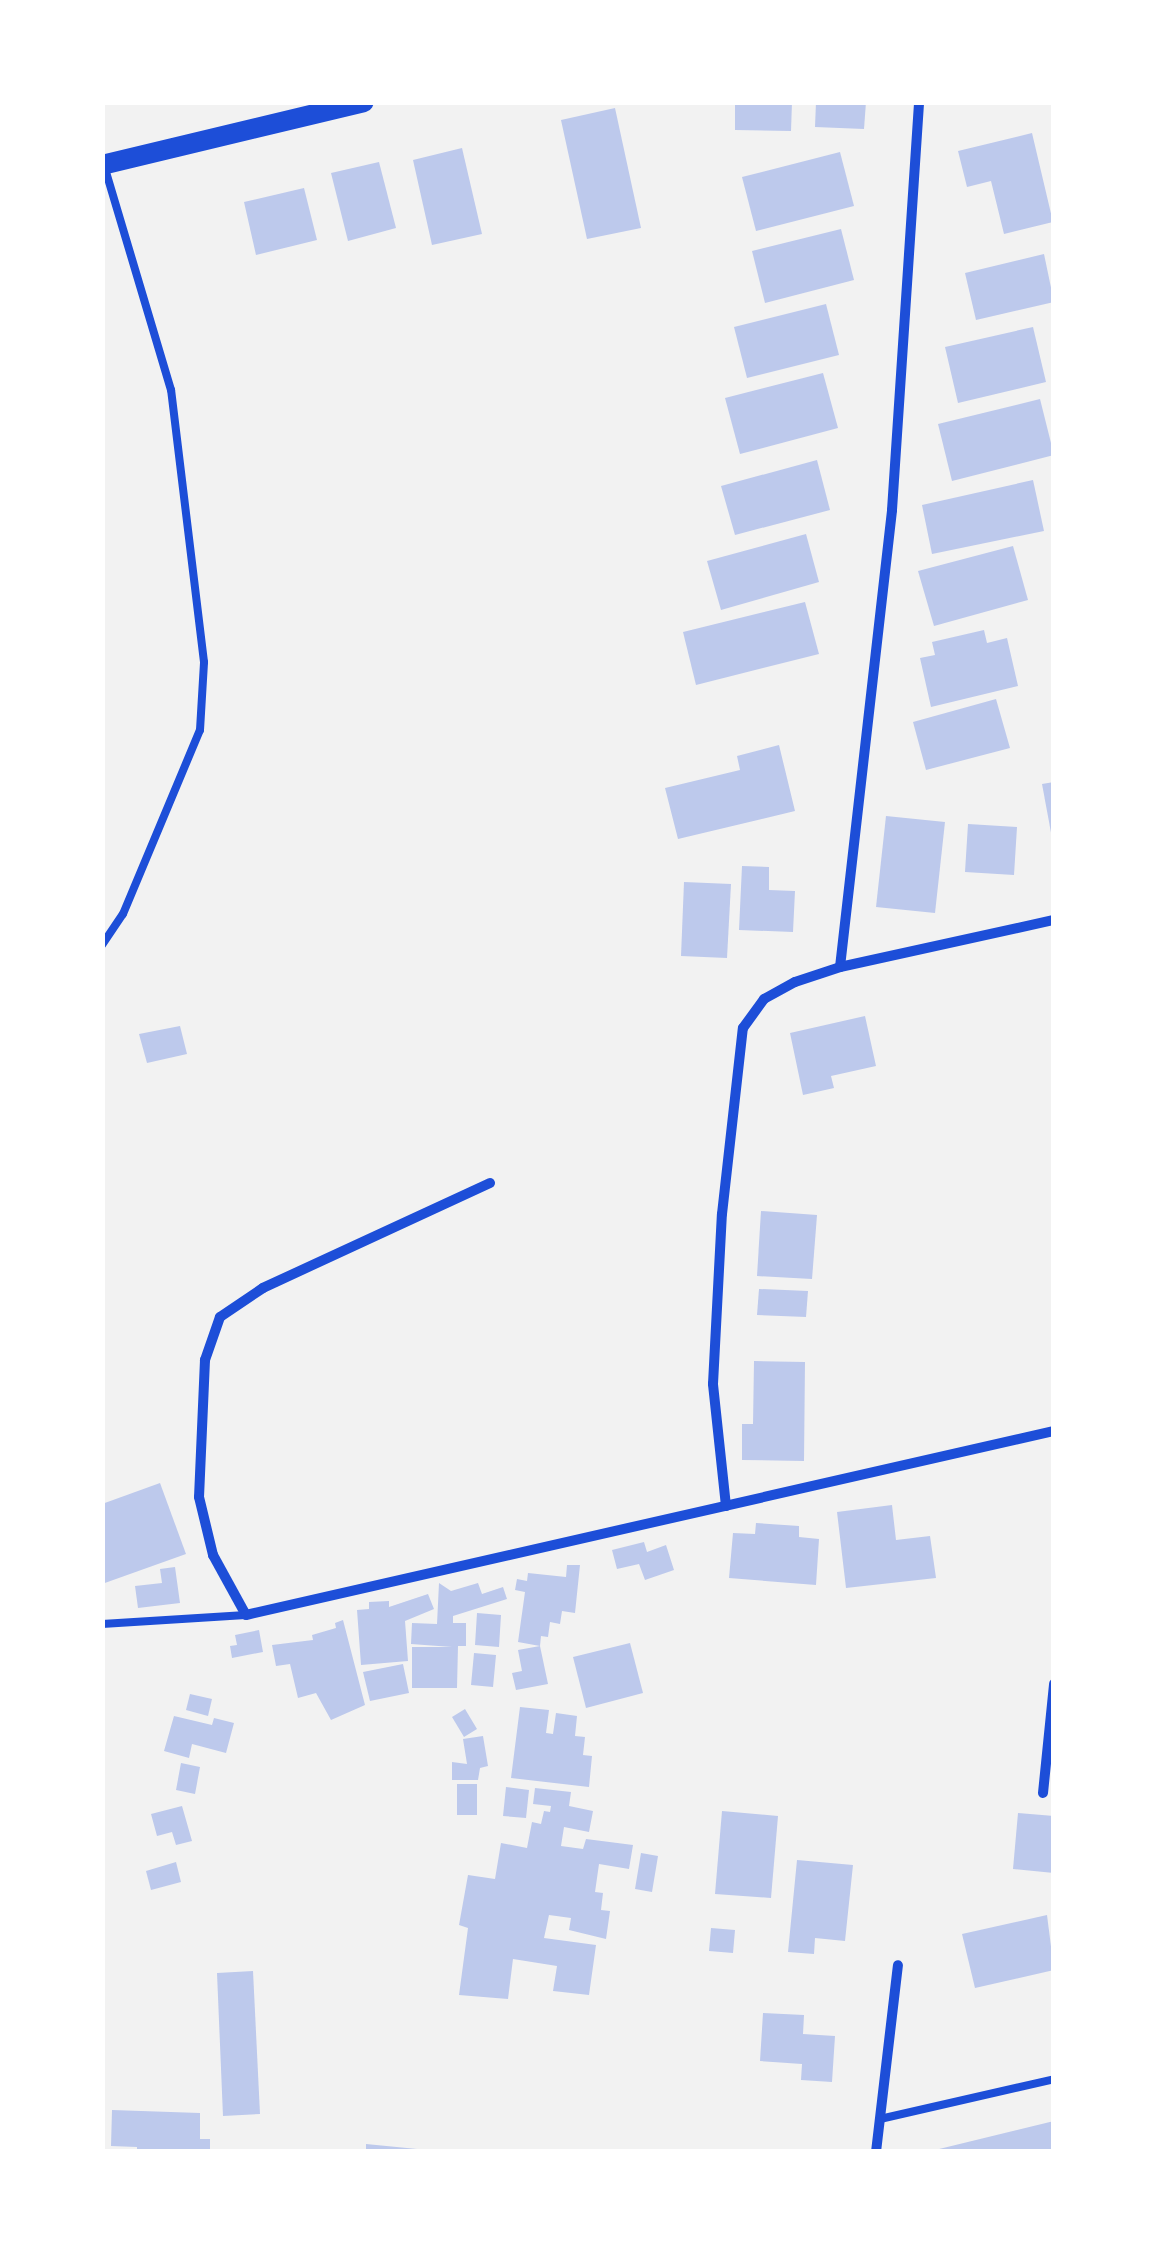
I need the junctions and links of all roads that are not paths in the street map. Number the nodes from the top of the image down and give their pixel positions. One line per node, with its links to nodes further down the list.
1 (364, 102): 3 (main road)
2 (919, 102): 6 (street)
3 (103, 165): 5 (lane)
4 (1054, 920): 6 (street)
5 (102, 945)
6 (840, 967): 9 (street)
7 (490, 1182): 10 (street)
8 (1054, 1431): 9 (street)
9 (726, 1506): 10 (street)
10 (246, 1615): 11 (lane)
11 (102, 1624)
12 (1054, 1684): 13 (street)
13 (1043, 1793)
14 (898, 1965): 16 (street)
15 (1054, 2079): 16 (lane)
16 (880, 2118): 17 (street)
17 (876, 2152)

